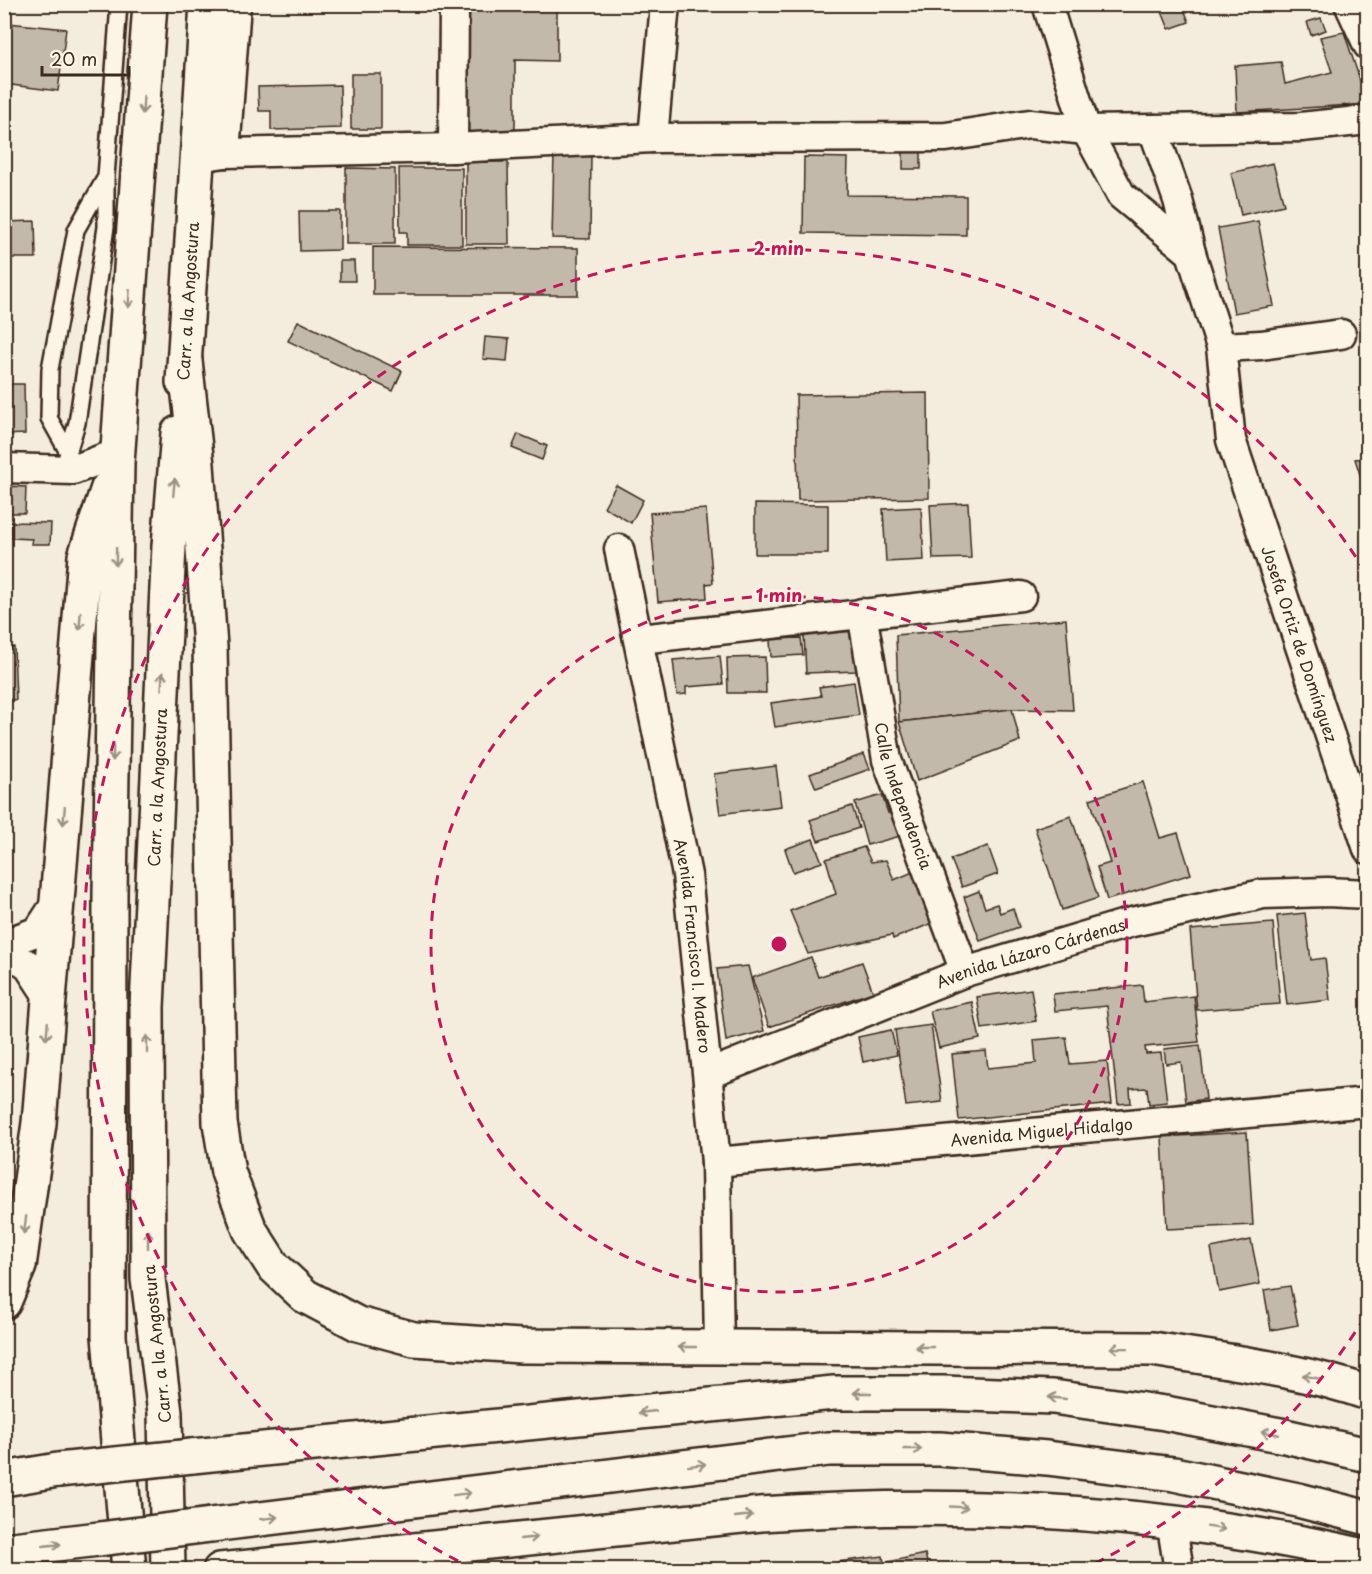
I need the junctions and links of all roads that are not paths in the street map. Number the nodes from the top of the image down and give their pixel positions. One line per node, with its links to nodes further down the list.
1 (119, 4): 16 (lane)
2 (150, 4): 21 (main road, one-way to 21)
3 (207, 4): 15 (main road, Carr. a la Angostura)
4 (236, 4): 15 (street)
5 (454, 4): 14 (street)
6 (665, 4): 13 (street)
7 (1047, 4): 12 (street)
8 (1349, 4): 9 (street)
9 (1368, 45)
10 (1368, 120): 11 (street)
11 (1153, 129): 12 (street); 17 (street, Josefa Ortiz de Domínguez)
12 (1086, 130): 13 (street); 17 (street)
13 (653, 138): 14 (street)
14 (453, 148): 15 (street)
15 (212, 155): 20 (main road, Carr. a la Angostura)
16 (106, 177): 22 (lane); 22 (lane)
17 (1191, 253): 19 (street, Josefa Ortiz de Domínguez)
18 (1341, 334): 19 (street)
19 (1221, 347): 28 (street, Josefa Ortiz de Domínguez)
20 (185, 361): 39 (main road, one-way to 20); 48 (main road, Carr. a la Angostura, one-way to 20)
21 (117, 458): 22 (street); 30 (main road, one-way to 30); 47 (main road, one-way to 47)
22 (67, 460): 23 (street)
23 (4, 468)
24 (619, 549): 27 (street, Avenida Francisco I. Madero)
25 (1021, 596): 26 (street)
26 (862, 613): 27 (street); 33 (street, Calle Independencia)
27 (640, 639): 35 (street, Avenida Francisco I. Madero)
28 (1368, 849)
29 (1368, 894): 33 (street, Avenida Lázaro Cárdenas)
30 (57, 902): 31 (street); 34 (main road)
31 (4, 944)
32 (4, 951): 34 (street)
33 (965, 972): 35 (street, Avenida Lázaro Cárdenas)
34 (50, 999): 38 (main road, one-way to 38)
35 (709, 1074): 37 (street, Avenida Francisco I. Madero)
36 (1368, 1102): 37 (street, Avenida Miguel Hidalgo)
37 (716, 1162): 39 (street, Avenida Francisco I. Madero)
38 (4, 1302)
39 (718, 1348): 40 (main road, one-way to 39)
40 (1368, 1393)
41 (1368, 1455): 42 (main road, one-way to 42, bridge)
42 (4, 1479)
43 (1368, 1518): 45 (main road, one-way to 43, bridge)
44 (1171, 1521): 46 (main road, one-way to 46); 49 (main road, one-way to 44); 50 (street)
45 (4, 1550)
46 (1368, 1557)
47 (129, 1569)
48 (168, 1569)
49 (220, 1569)
50 (1179, 1569)

